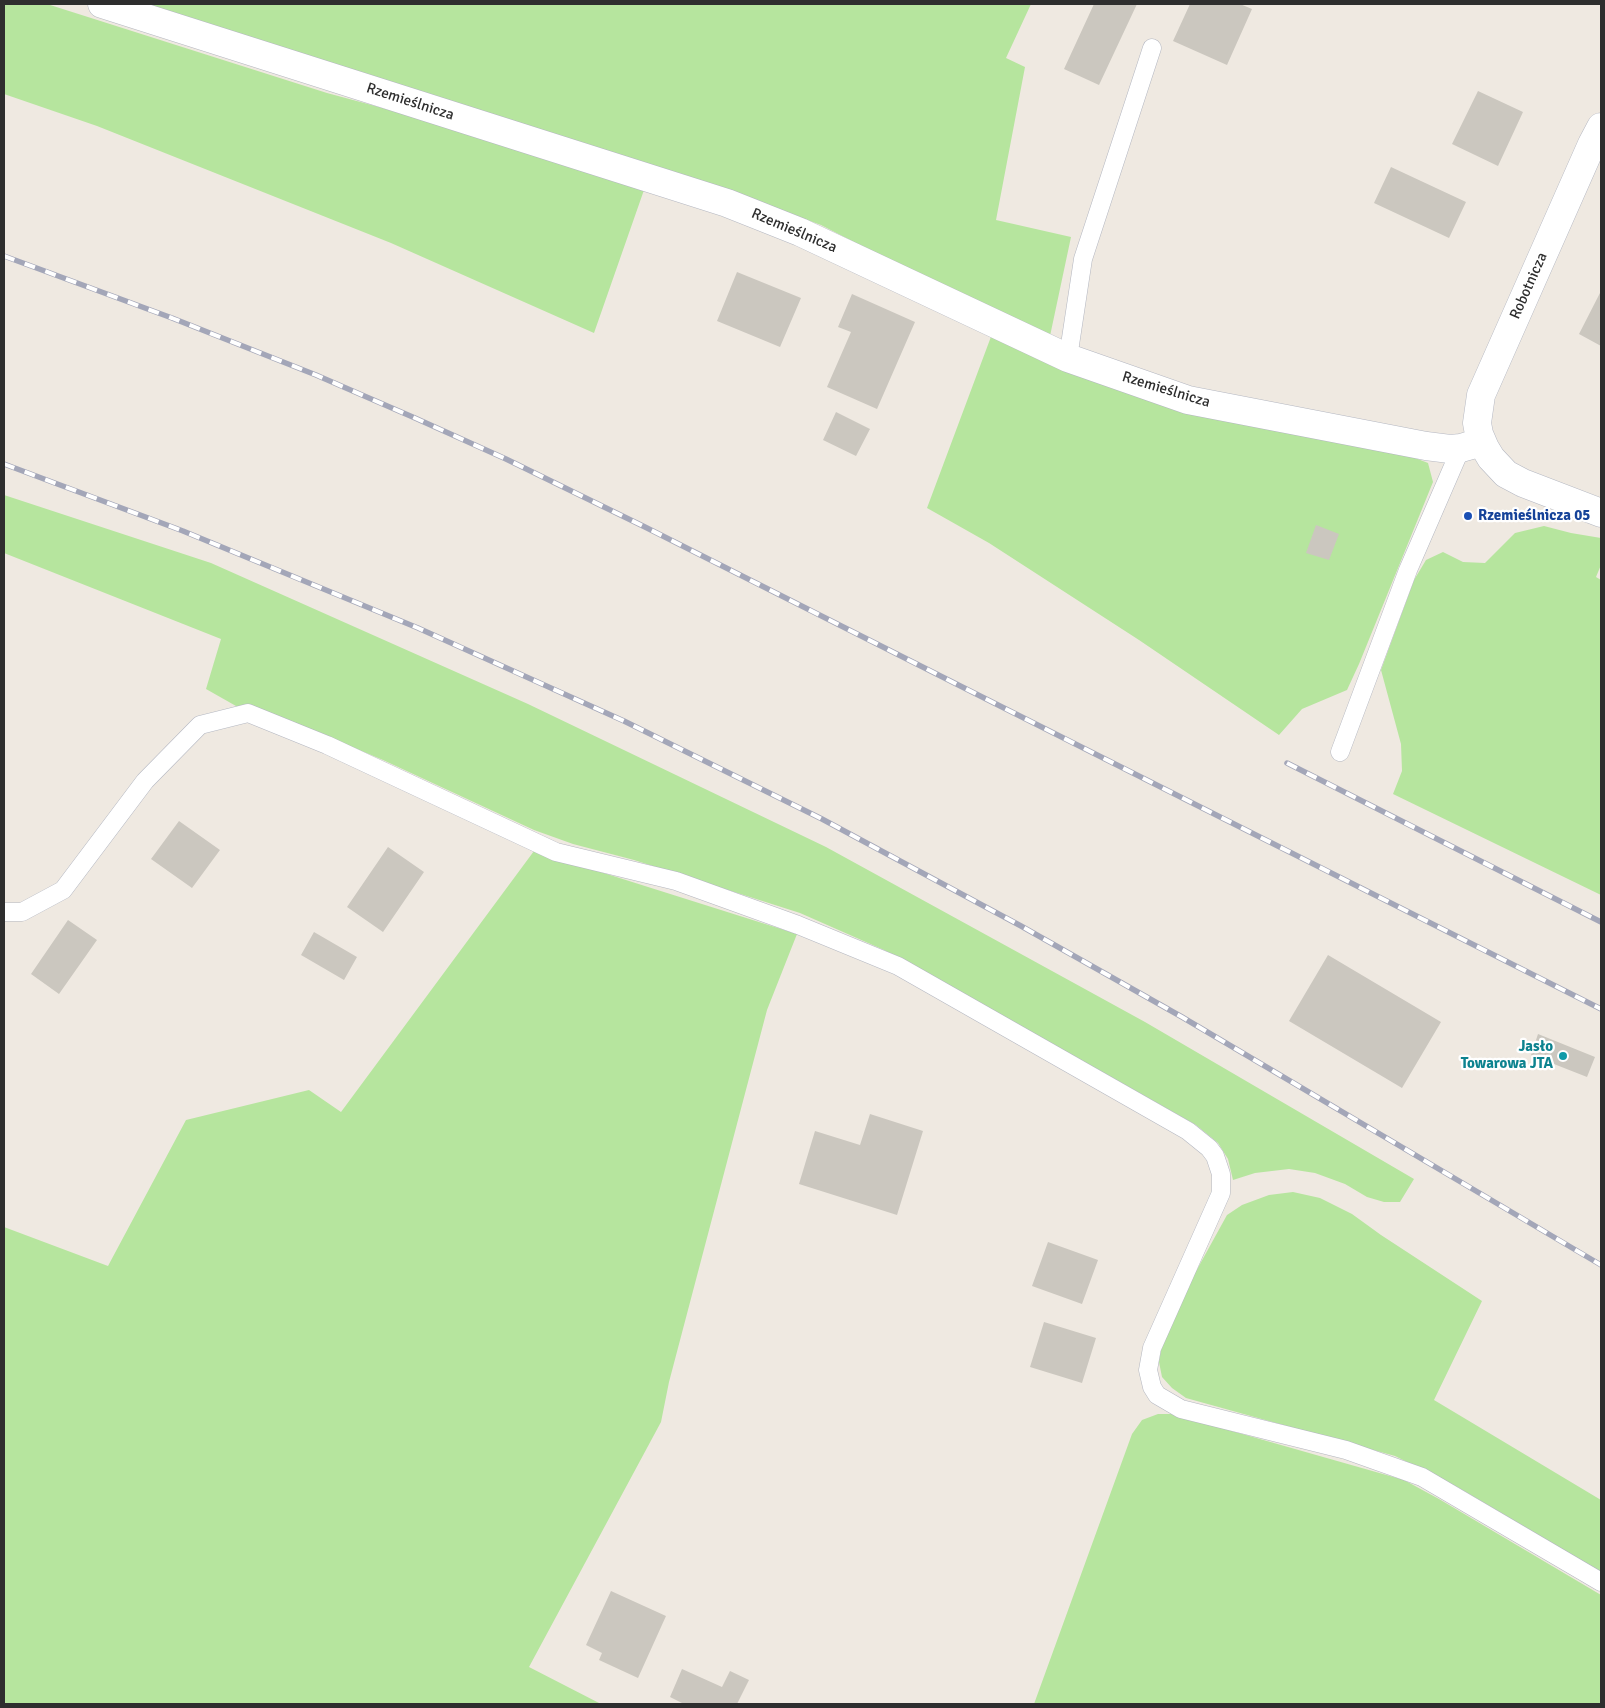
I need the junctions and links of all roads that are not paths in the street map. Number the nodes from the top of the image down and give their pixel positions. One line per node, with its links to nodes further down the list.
1 (102, 4): 4 (street, Rzemieślnicza)
2 (1152, 48): 4 (lane)
3 (1601, 127): 5 (street, Robotnicza)
4 (1068, 358): 5 (street, Rzemieślnicza)
5 (1476, 446): 6 (street); 7 (lane)
6 (1601, 513)
7 (1340, 752)
8 (4, 912): 9 (lane)
9 (1601, 1582)

